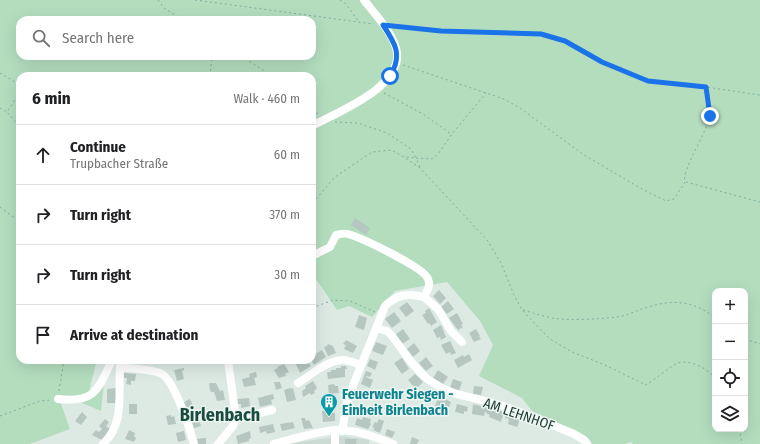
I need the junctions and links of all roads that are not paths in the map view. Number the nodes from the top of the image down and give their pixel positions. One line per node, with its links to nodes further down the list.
1 (364, 0): 2 (street)
2 (316, 124)
3 (316, 254): 4 (street)
4 (424, 297): 5 (street); 6 (street)
5 (376, 328): 11 (street); 23 (street, AM LEHNHOF)
6 (462, 342)
7 (110, 364): 13 (street)
8 (121, 364): 17 (street)
9 (125, 364): 18 (street)
10 (229, 364): 15 (street)
11 (361, 365): 12 (street); 16 (street)
12 (298, 383)
13 (58, 399)
14 (272, 410): 15 (street)
15 (236, 419): 19 (street)
16 (338, 430): 20 (street); 21 (street); 22 (street)
17 (103, 444)
18 (194, 444)
19 (218, 444)
20 (274, 444)
21 (335, 444)
22 (393, 444)
23 (588, 444)

